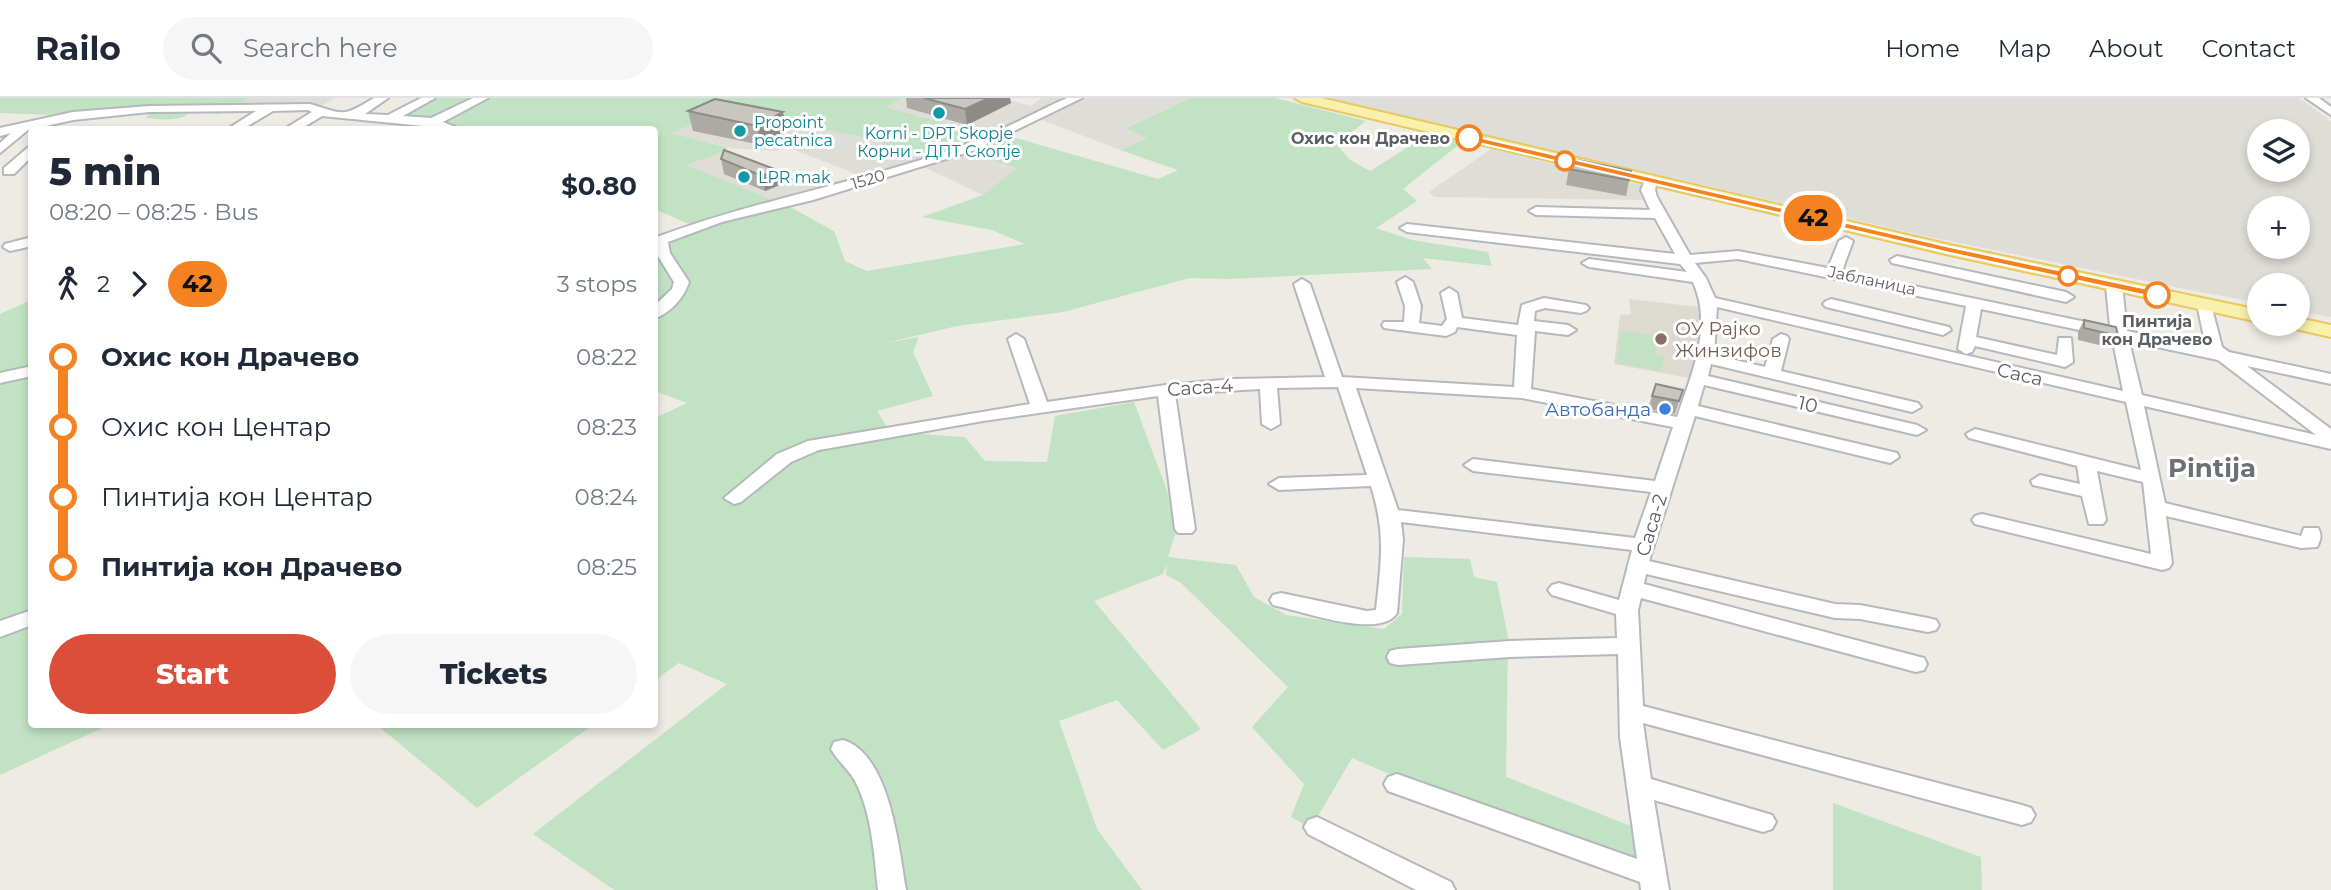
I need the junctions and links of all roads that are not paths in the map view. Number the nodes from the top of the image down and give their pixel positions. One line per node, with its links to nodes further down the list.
1 (382, 98): 12 (street)
2 (429, 98): 13 (street)
3 (482, 98): 16 (street)
4 (1076, 98): 36 (street, 1520)
5 (1302, 98): 30 (main road)
6 (2312, 98): 9 (street)
7 (274, 106): 8 (street); 10 (street); 20 (street)
8 (149, 108): 11 (street); 15 (street)
9 (2331, 111)
10 (321, 112): 12 (street); 21 (street)
11 (78, 115): 14 (street); 17 (street)
12 (352, 117): 13 (street)
13 (389, 120): 16 (street)
14 (61, 121): 18 (street); 19 (street)
15 (132, 122)
16 (433, 122): 22 (street)
17 (30, 126)
18 (39, 126)
19 (55, 126)
20 (239, 126)
21 (296, 126)
22 (445, 126)
23 (28, 127): 26 (street)
24 (28, 129): 25 (street)
25 (22, 130): 26 (street); 27 (street)
26 (0, 133)
27 (0, 149)
28 (28, 152): 29 (street)
29 (9, 171)
30 (1651, 181): 32 (street, Саса-2); 46 (main road)
31 (1536, 211): 32 (street)
32 (1661, 214): 39 (street, Саса-2)
33 (1407, 228): 39 (street, Јабланица)
34 (1846, 241): 41 (street)
35 (28, 242): 37 (street)
36 (658, 242): 54 (street)
37 (10, 247)
38 (1899, 254): 45 (street); 48 (street)
39 (1685, 260): 41 (street, Јабланица); 42 (street, Саса-2)
40 (1589, 263): 42 (street)
41 (1834, 272): 45 (street, Јабланица)
42 (1699, 278): 49 (street, Саса-2)
43 (1405, 282): 59 (street)
44 (1302, 284): 78 (street)
45 (1890, 284): 50 (street, Јабланица); 56 (street)
46 (2114, 286): 52 (main road); 65 (street)
47 (1449, 293): 57 (street)
48 (2066, 297)
49 (1709, 301): 71 (street, Саса-2); 72 (street, Саса)
50 (1975, 302): 65 (street, Јабланица); 68 (street)
51 (1830, 304): 56 (street)
52 (2205, 304): 55 (main road); 70 (street)
53 (1581, 308): 61 (street)
54 (658, 311)
55 (2247, 313)
56 (1882, 316): 63 (street)
57 (1455, 322): 59 (street); 61 (street)
58 (1390, 325): 59 (street)
59 (1410, 327)
60 (2310, 327): 64 (main road)
61 (1527, 328): 62 (street); 81 (street)
62 (1568, 330)
63 (1943, 330)
64 (2331, 331)
65 (2119, 334): 70 (street, Јабланица); 82 (street)
66 (1016, 339): 83 (street)
67 (1781, 339): 74 (street)
68 (1968, 340): 69 (street); 72 (street)
69 (2065, 341)
70 (2222, 356): 77 (street, Јабланица); 89 (street)
71 (1705, 358): 74 (street); 76 (street, Саса-2)
72 (1964, 361): 82 (street, Саса)
73 (28, 372): 75 (street)
74 (1772, 374): 84 (street)
75 (0, 378)
76 (1699, 379): 85 (street, Саса-2); 87 (street, 10)
77 (2331, 379)
78 (1340, 382): 79 (street, Саса-4); 81 (street, Саса-4); 95 (street)
79 (1268, 384): 80 (street, Саса-4); 86 (street)
80 (1166, 390): 83 (street, Саса-4); 105 (street)
81 (1522, 393): 85 (street, Саса-4)
82 (2133, 400): 90 (street, Саса); 94 (street)
83 (1040, 407): 100 (street, Саса-4)
84 (1912, 407)
85 (1687, 417): 91 (street, Саса-4); 98 (street, Саса-2)
86 (1271, 424)
87 (1917, 430)
88 (1975, 434): 92 (street)
89 (2331, 438)
90 (2331, 444)
91 (1890, 457)
92 (2086, 463): 94 (street); 99 (street)
93 (1472, 465): 98 (street)
94 (2152, 479): 101 (street)
95 (1377, 480): 97 (street); 102 (street)
96 (2040, 481): 99 (street)
97 (1279, 484)
98 (1662, 488): 107 (street, Саса-2)
99 (2093, 493): 104 (street)
100 (734, 498)
101 (2155, 507): 103 (street); 106 (street)
102 (1390, 515): 107 (street); 110 (street)
103 (1982, 520)
104 (2096, 520)
105 (1185, 529)
106 (2311, 532)
107 (1641, 555): 109 (street, Саса-2); 112 (street)
108 (1559, 590): 109 (street)
109 (1629, 599): 114 (street, Саса-2); 116 (street)
110 (1281, 600)
111 (28, 618): 113 (street)
112 (1928, 625)
113 (0, 629)
114 (1626, 646): 115 (street); 117 (street, Саса-2)
115 (1398, 657)
116 (1916, 664)
117 (1630, 711): 120 (street, Саса-2); 121 (street)
118 (843, 748): 125 (street)
119 (1397, 784): 124 (street)
120 (1640, 786): 122 (street); 124 (street, Саса-2)
121 (2022, 814)
122 (1763, 822)
123 (1317, 827): 126 (street)
124 (1659, 885)
125 (892, 890)
126 (1441, 890)

